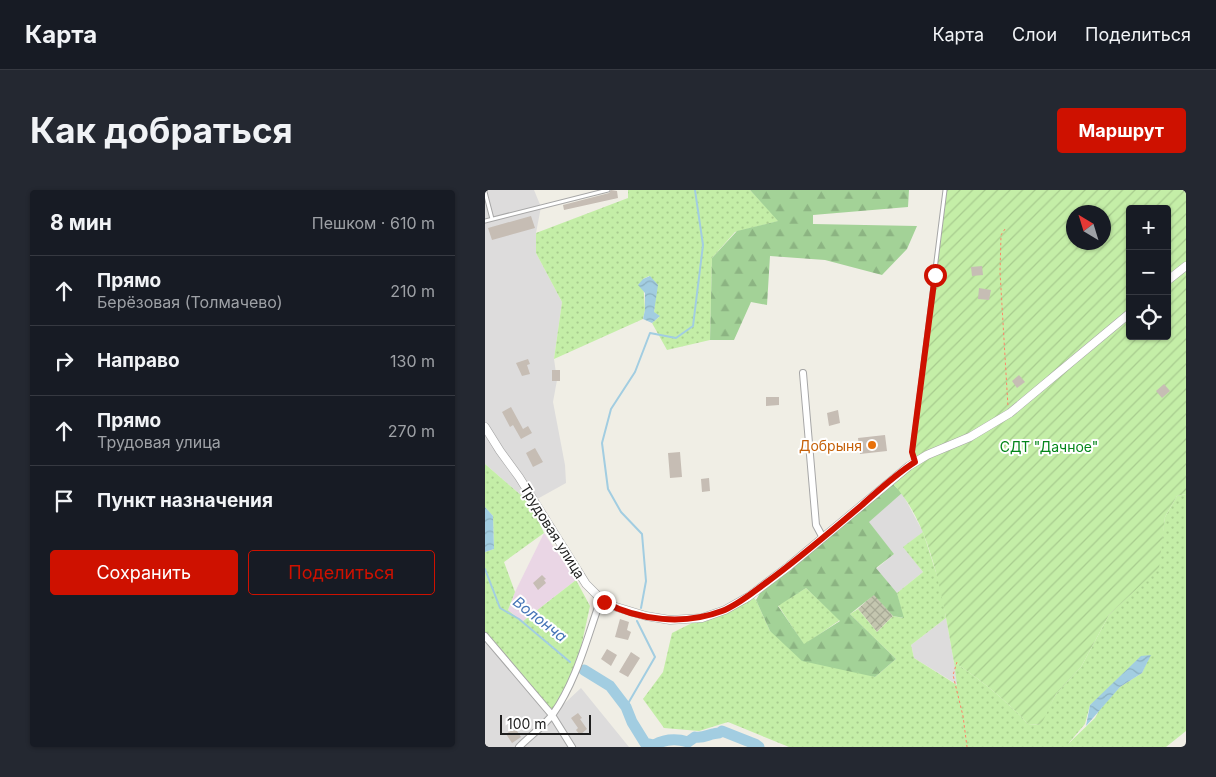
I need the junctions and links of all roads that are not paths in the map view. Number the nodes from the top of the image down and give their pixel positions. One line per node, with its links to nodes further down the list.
1 (589, 190): 5 (lane)
2 (605, 190): 5 (lane)
3 (945, 190): 13 (lane)
4 (485, 192): 6 (lane)
5 (589, 195): 6 (lane)
6 (492, 219): 7 (lane)
7 (485, 221)
8 (1186, 266): 9 (street)
9 (1171, 279)
10 (1126, 316): 13 (street, Трудовая улица)
11 (803, 373): 14 (street)
12 (485, 426): 15 (street, Трудовая улица)
13 (915, 462): 14 (street, Трудовая улица)
14 (823, 538): 15 (street, Трудовая улица)
15 (601, 599): 17 (street)
16 (485, 636): 17 (street)
17 (552, 715): 18 (street); 19 (street)
18 (519, 747)
19 (572, 747)

